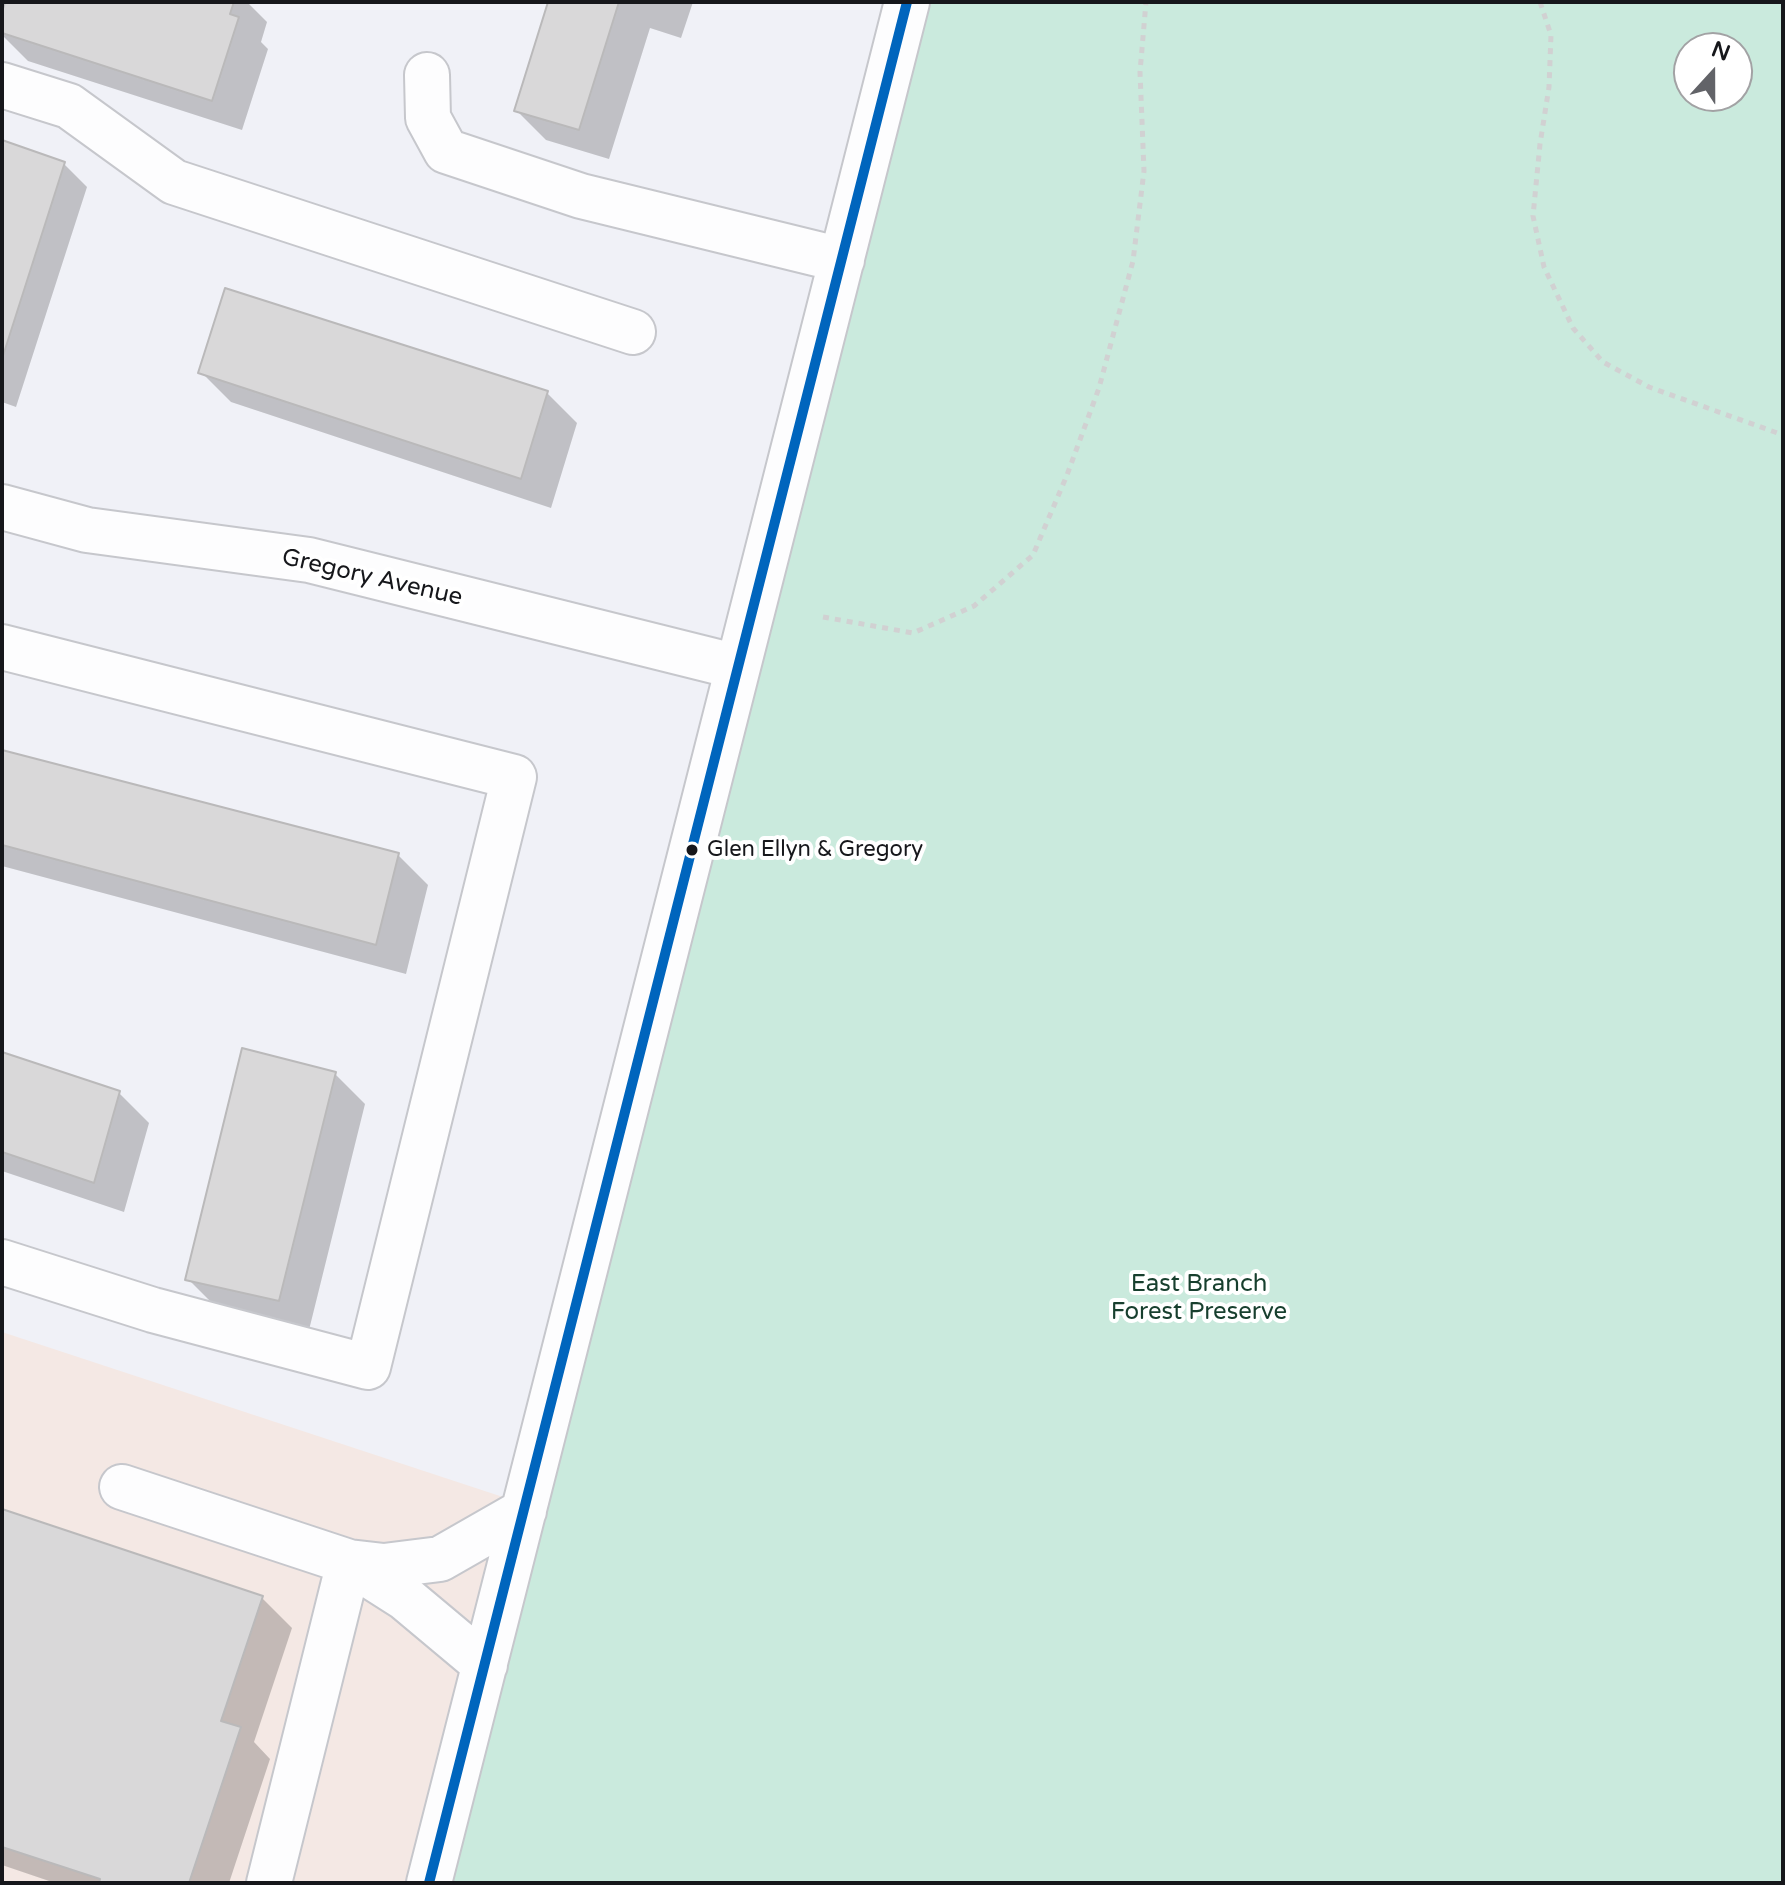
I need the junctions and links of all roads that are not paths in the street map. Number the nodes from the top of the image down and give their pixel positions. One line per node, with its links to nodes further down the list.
1 (907, 2): 4 (street)
2 (427, 75): 4 (street)
3 (2, 85): 5 (street)
4 (842, 260): 8 (street)
5 (633, 332)
6 (2, 507): 8 (street, Gregory Avenue)
7 (2, 647): 9 (street)
8 (738, 667): 11 (street)
9 (2, 1262)
10 (122, 1487): 12 (street)
11 (524, 1511): 12 (street); 13 (street)
12 (349, 1562): 13 (street); 14 (street)
13 (485, 1665): 15 (street)
14 (269, 1883)
15 (429, 1883)

